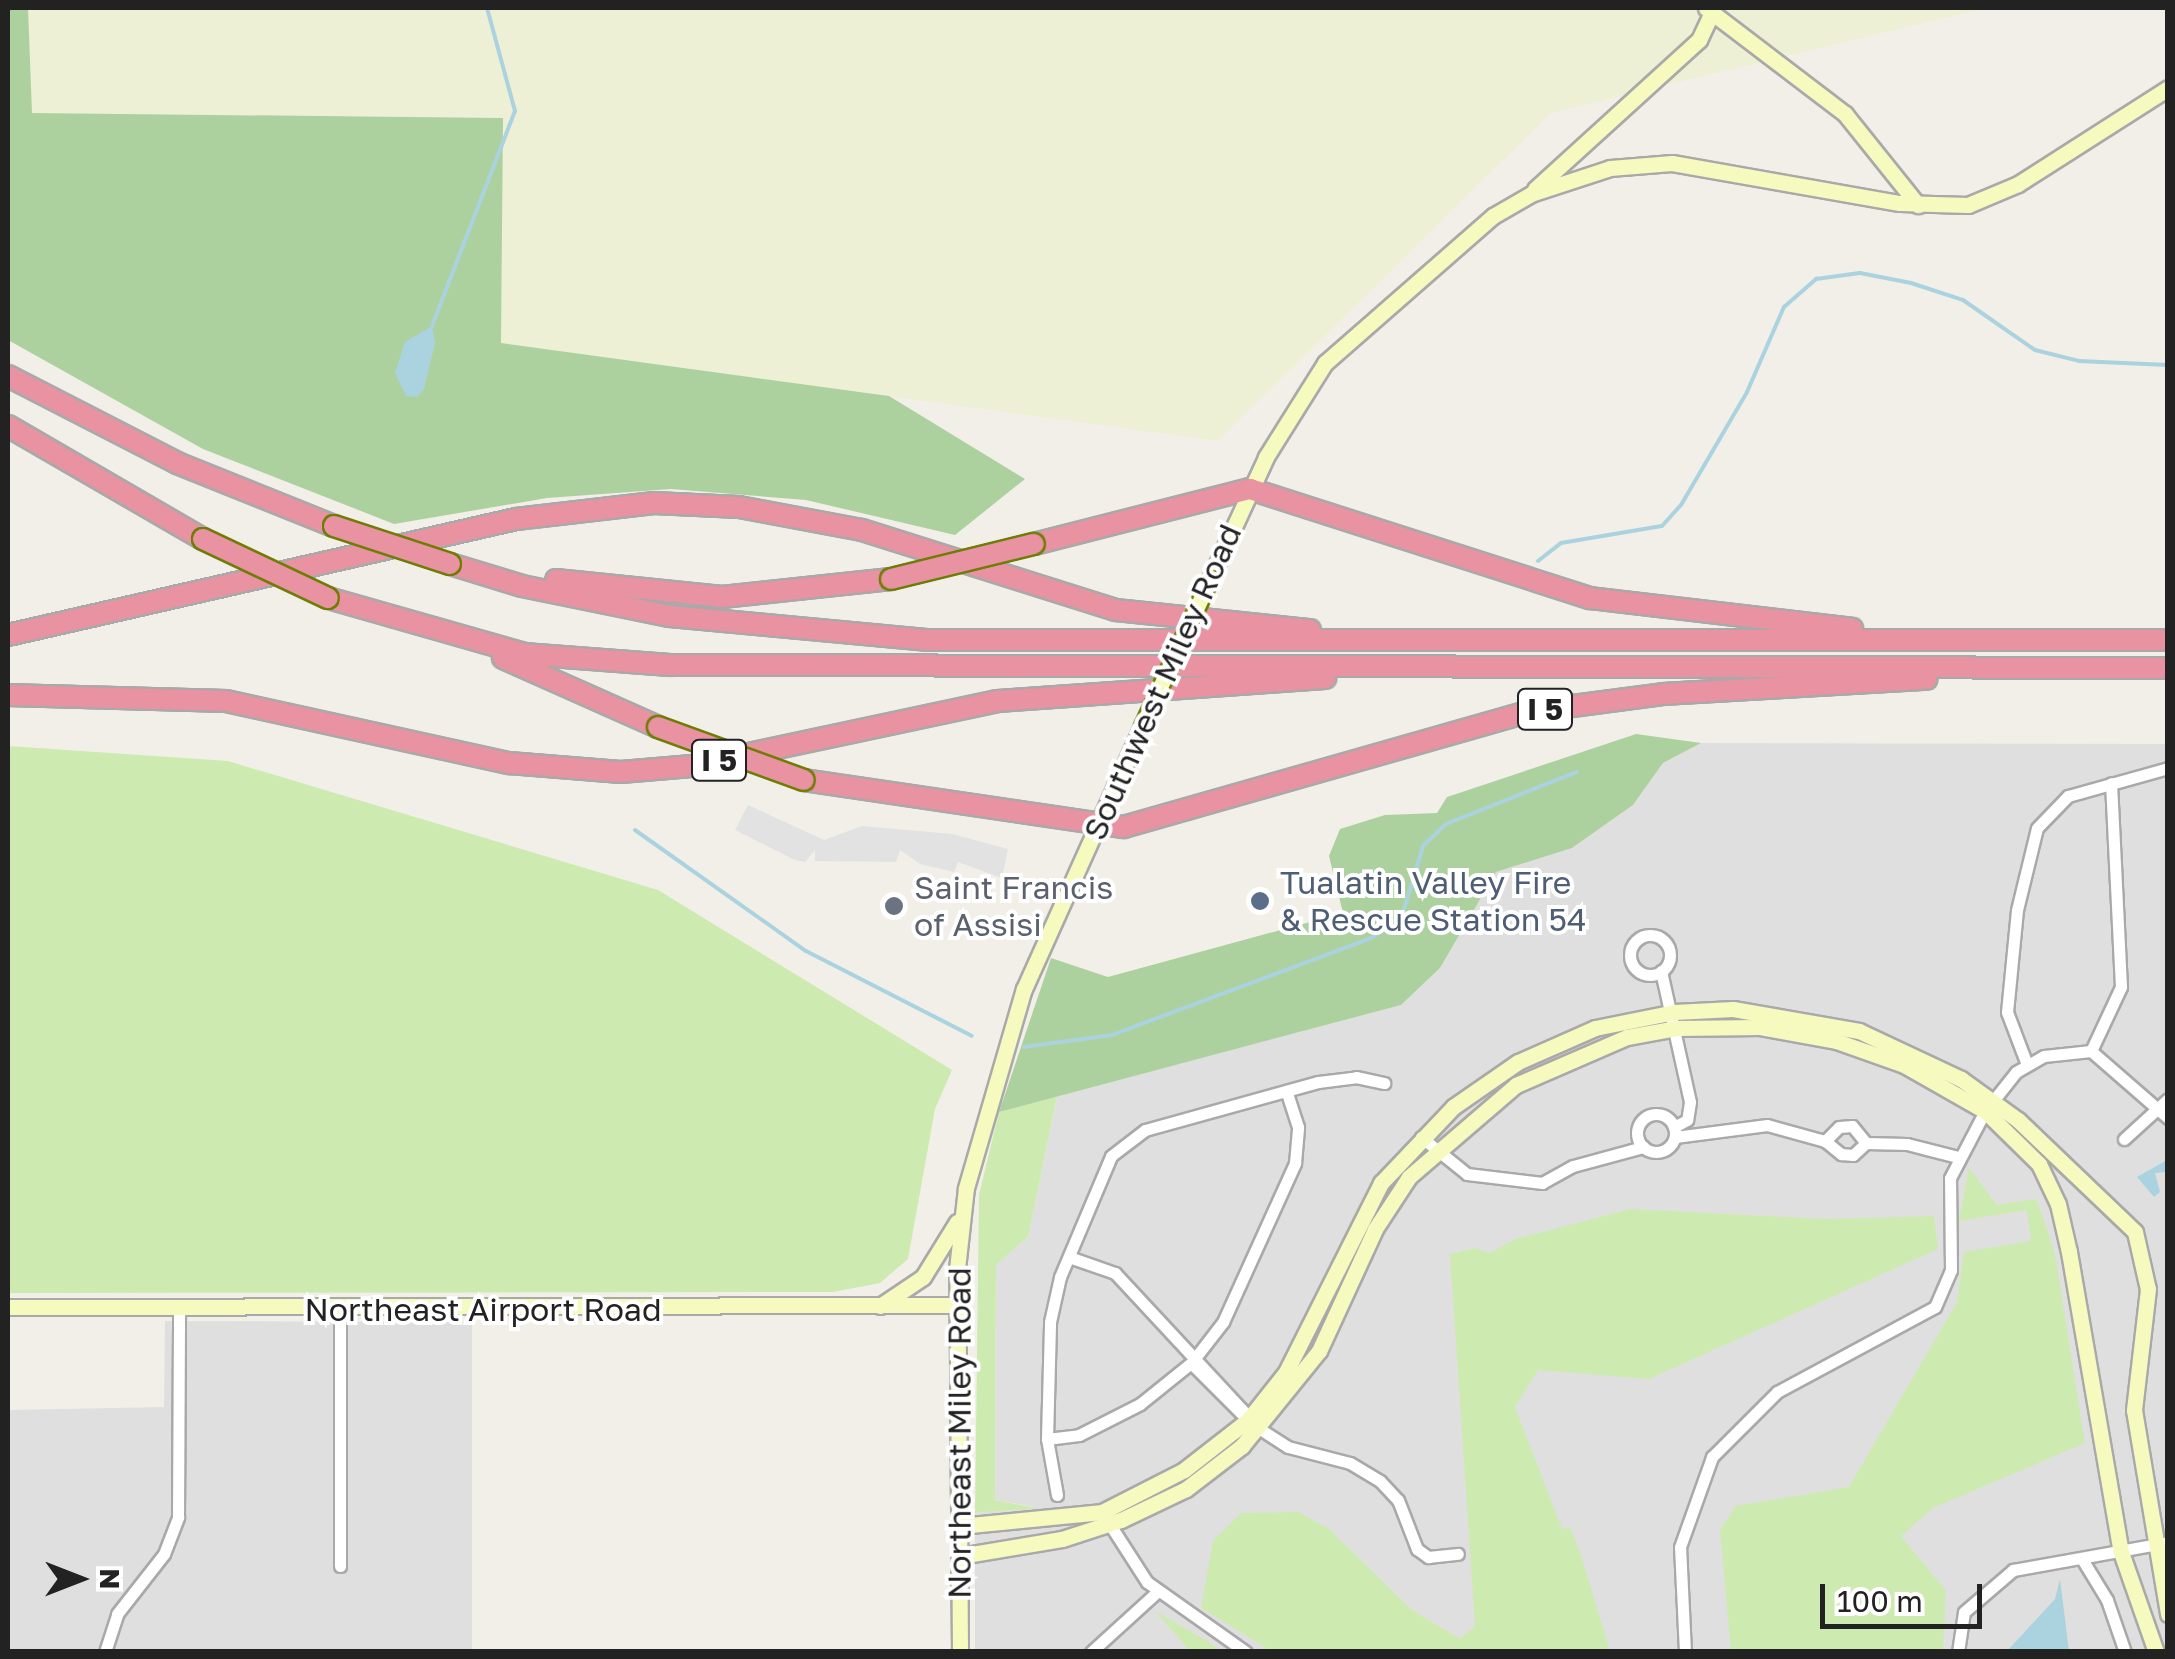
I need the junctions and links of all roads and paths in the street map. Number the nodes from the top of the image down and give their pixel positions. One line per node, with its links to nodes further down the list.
1 (1709, 11): 3 (street); 4 (street)
2 (2168, 88): 4 (street)
3 (1531, 194): 4 (street); 9 (street, Southwest Miley Road)
4 (1918, 206)
5 (8, 366): 7 (highway, I 5)
6 (8, 376): 7 (highway, I 5)
7 (72, 410): 10 (highway, I 5, bridge)
8 (8, 426): 12 (highway, I 5, bridge)
9 (1250, 489): 10 (highway, I 5, bridge); 13 (highway, I 5); 22 (street, Southwest Miley Road, bridge)
10 (484, 574): 15 (highway, I 5)
11 (8, 635): 15 (highway, I 5)
12 (455, 638): 16 (highway, I 5); 22 (highway, I 5, bridge)
13 (1964, 640): 14 (highway, I 5); 15 (highway, I 5)
14 (2168, 640)
15 (1391, 641)
16 (1431, 666): 17 (highway, I 5); 19 (highway, I 5)
17 (2008, 668): 18 (highway, I 5); 22 (highway, I 5)
18 (2168, 668)
19 (8, 694)
20 (2168, 768): 21 (street)
21 (2111, 782): 25 (street); 26 (street)
22 (1098, 824): 40 (street, Southwest Miley Road)
23 (1662, 971): 24 (street)
24 (1676, 1020): 30 (street); 32 (street); 33 (street); 38 (street)
25 (2091, 1051): 26 (street); 31 (street)
26 (2026, 1062): 30 (street)
27 (1384, 1084): 28 (street)
28 (1286, 1092): 41 (street); 47 (street)
29 (2168, 1099): 31 (street)
30 (1990, 1105): 39 (street); 53 (street); 54 (street)
31 (2162, 1114): 34 (street)
32 (1675, 1132): 35 (street); 37 (street); 37 (street)
33 (1421, 1137): 38 (street); 48 (street)
34 (2124, 1139)
35 (1826, 1140): 36 (street); 36 (street)
36 (1866, 1143): 39 (street)
37 (1643, 1146): 38 (street)
38 (1435, 1150): 48 (street)
39 (1958, 1157): 65 (street)
40 (962, 1214): 42 (street, Northeast Miley Road); 43 (street)
41 (1069, 1257): 47 (street); 49 (street)
42 (958, 1305): 43 (street, Northeast Airport Road); 52 (street, Northeast Miley Road)
43 (879, 1306): 46 (street, Northeast Airport Road)
44 (8, 1307): 45 (street, Northeast Airport Road)
45 (179, 1307): 46 (street, Northeast Airport Road); 61 (street)
46 (340, 1310): 58 (street)
47 (1192, 1362): 48 (street); 49 (street)
48 (1254, 1424): 51 (street); 55 (street)
49 (1047, 1438): 50 (street)
50 (1057, 1495)
51 (1106, 1519): 52 (street); 56 (street); 59 (street)
52 (960, 1526): 56 (street, Northeast Miley Road)
53 (2161, 1544): 54 (street); 60 (street)
54 (2121, 1552): 57 (street); 68 (street)
55 (1458, 1554)
56 (960, 1556): 62 (street, Northeast Miley Road)
57 (2082, 1559): 66 (street); 67 (street)
58 (340, 1566)
59 (1158, 1591): 63 (street); 64 (street)
60 (2168, 1614)
61 (105, 1652)
62 (960, 1652)
63 (1091, 1652)
64 (1246, 1652)
65 (1685, 1652)
66 (1958, 1652)
67 (2125, 1652)
68 (2156, 1652)

